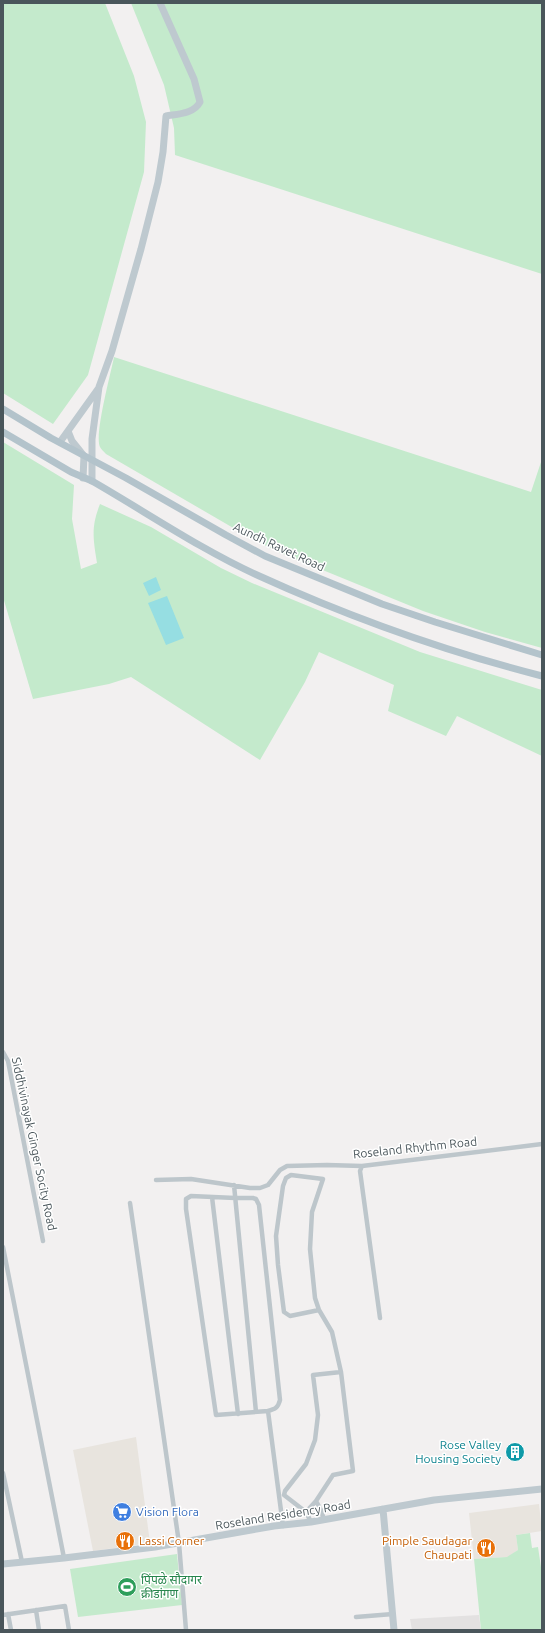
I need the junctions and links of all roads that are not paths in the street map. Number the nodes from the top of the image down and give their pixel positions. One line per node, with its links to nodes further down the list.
1 (160, 3): 2 (street)
2 (99, 387): 4 (street); 8 (street)
3 (3, 409): 6 (main road, Aundh Ravet Road)
4 (68, 431): 6 (street); 7 (street)
5 (3, 432): 9 (main road)
6 (60, 442): 7 (main road, Aundh Ravet Road)
7 (84, 456): 8 (main road, Aundh Ravet Road); 9 (street)
8 (92, 461): 10 (street); 11 (main road, Aundh Ravet Road)
9 (84, 478): 10 (main road)
10 (92, 481): 12 (main road)
11 (542, 655)
12 (542, 676)
13 (3, 1052): 21 (street, Siddhivinayak Ginger Socity Road)
14 (542, 1144): 15 (street, Roseland Rhythm Road)
15 (362, 1166): 17 (street, Roseland Rhythm Road); 24 (street)
16 (156, 1180): 17 (street, Roseland Rhythm Road)
17 (234, 1186): 19 (street)
18 (212, 1197): 19 (street); 28 (street); 28 (street)
19 (234, 1198): 26 (street); 27 (street)
20 (130, 1203): 37 (street)
21 (44, 1241)
22 (3, 1248): 38 (street)
23 (319, 1310): 23 (street); 25 (street)
24 (380, 1318)
25 (341, 1372): 31 (street); 33 (street)
26 (268, 1411): 27 (street); 36 (street)
27 (256, 1412): 28 (street)
28 (238, 1414)
29 (3, 1473): 39 (street)
30 (542, 1489): 32 (street, Roseland Residency Road)
31 (316, 1501): 33 (street); 34 (street)
32 (383, 1509): 34 (street, Roseland Residency Road); 43 (street)
33 (306, 1512): 35 (street)
34 (324, 1520): 35 (street, Roseland Residency Road)
35 (311, 1522): 36 (street, Roseland Residency Road)
36 (283, 1526): 37 (street, Roseland Residency Road)
37 (179, 1543): 38 (street, Roseland Residency Road); 48 (street)
38 (64, 1558): 39 (street, Roseland Residency Road)
39 (22, 1562): 40 (street, Roseland Residency Road)
40 (3, 1564)
41 (36, 1610): 42 (street); 46 (street); 47 (street)
42 (6, 1614): 45 (street)
43 (393, 1614): 44 (street); 49 (street)
44 (356, 1617)
45 (11, 1630)
46 (39, 1630)
47 (68, 1630)
48 (186, 1630)
49 (394, 1630)

